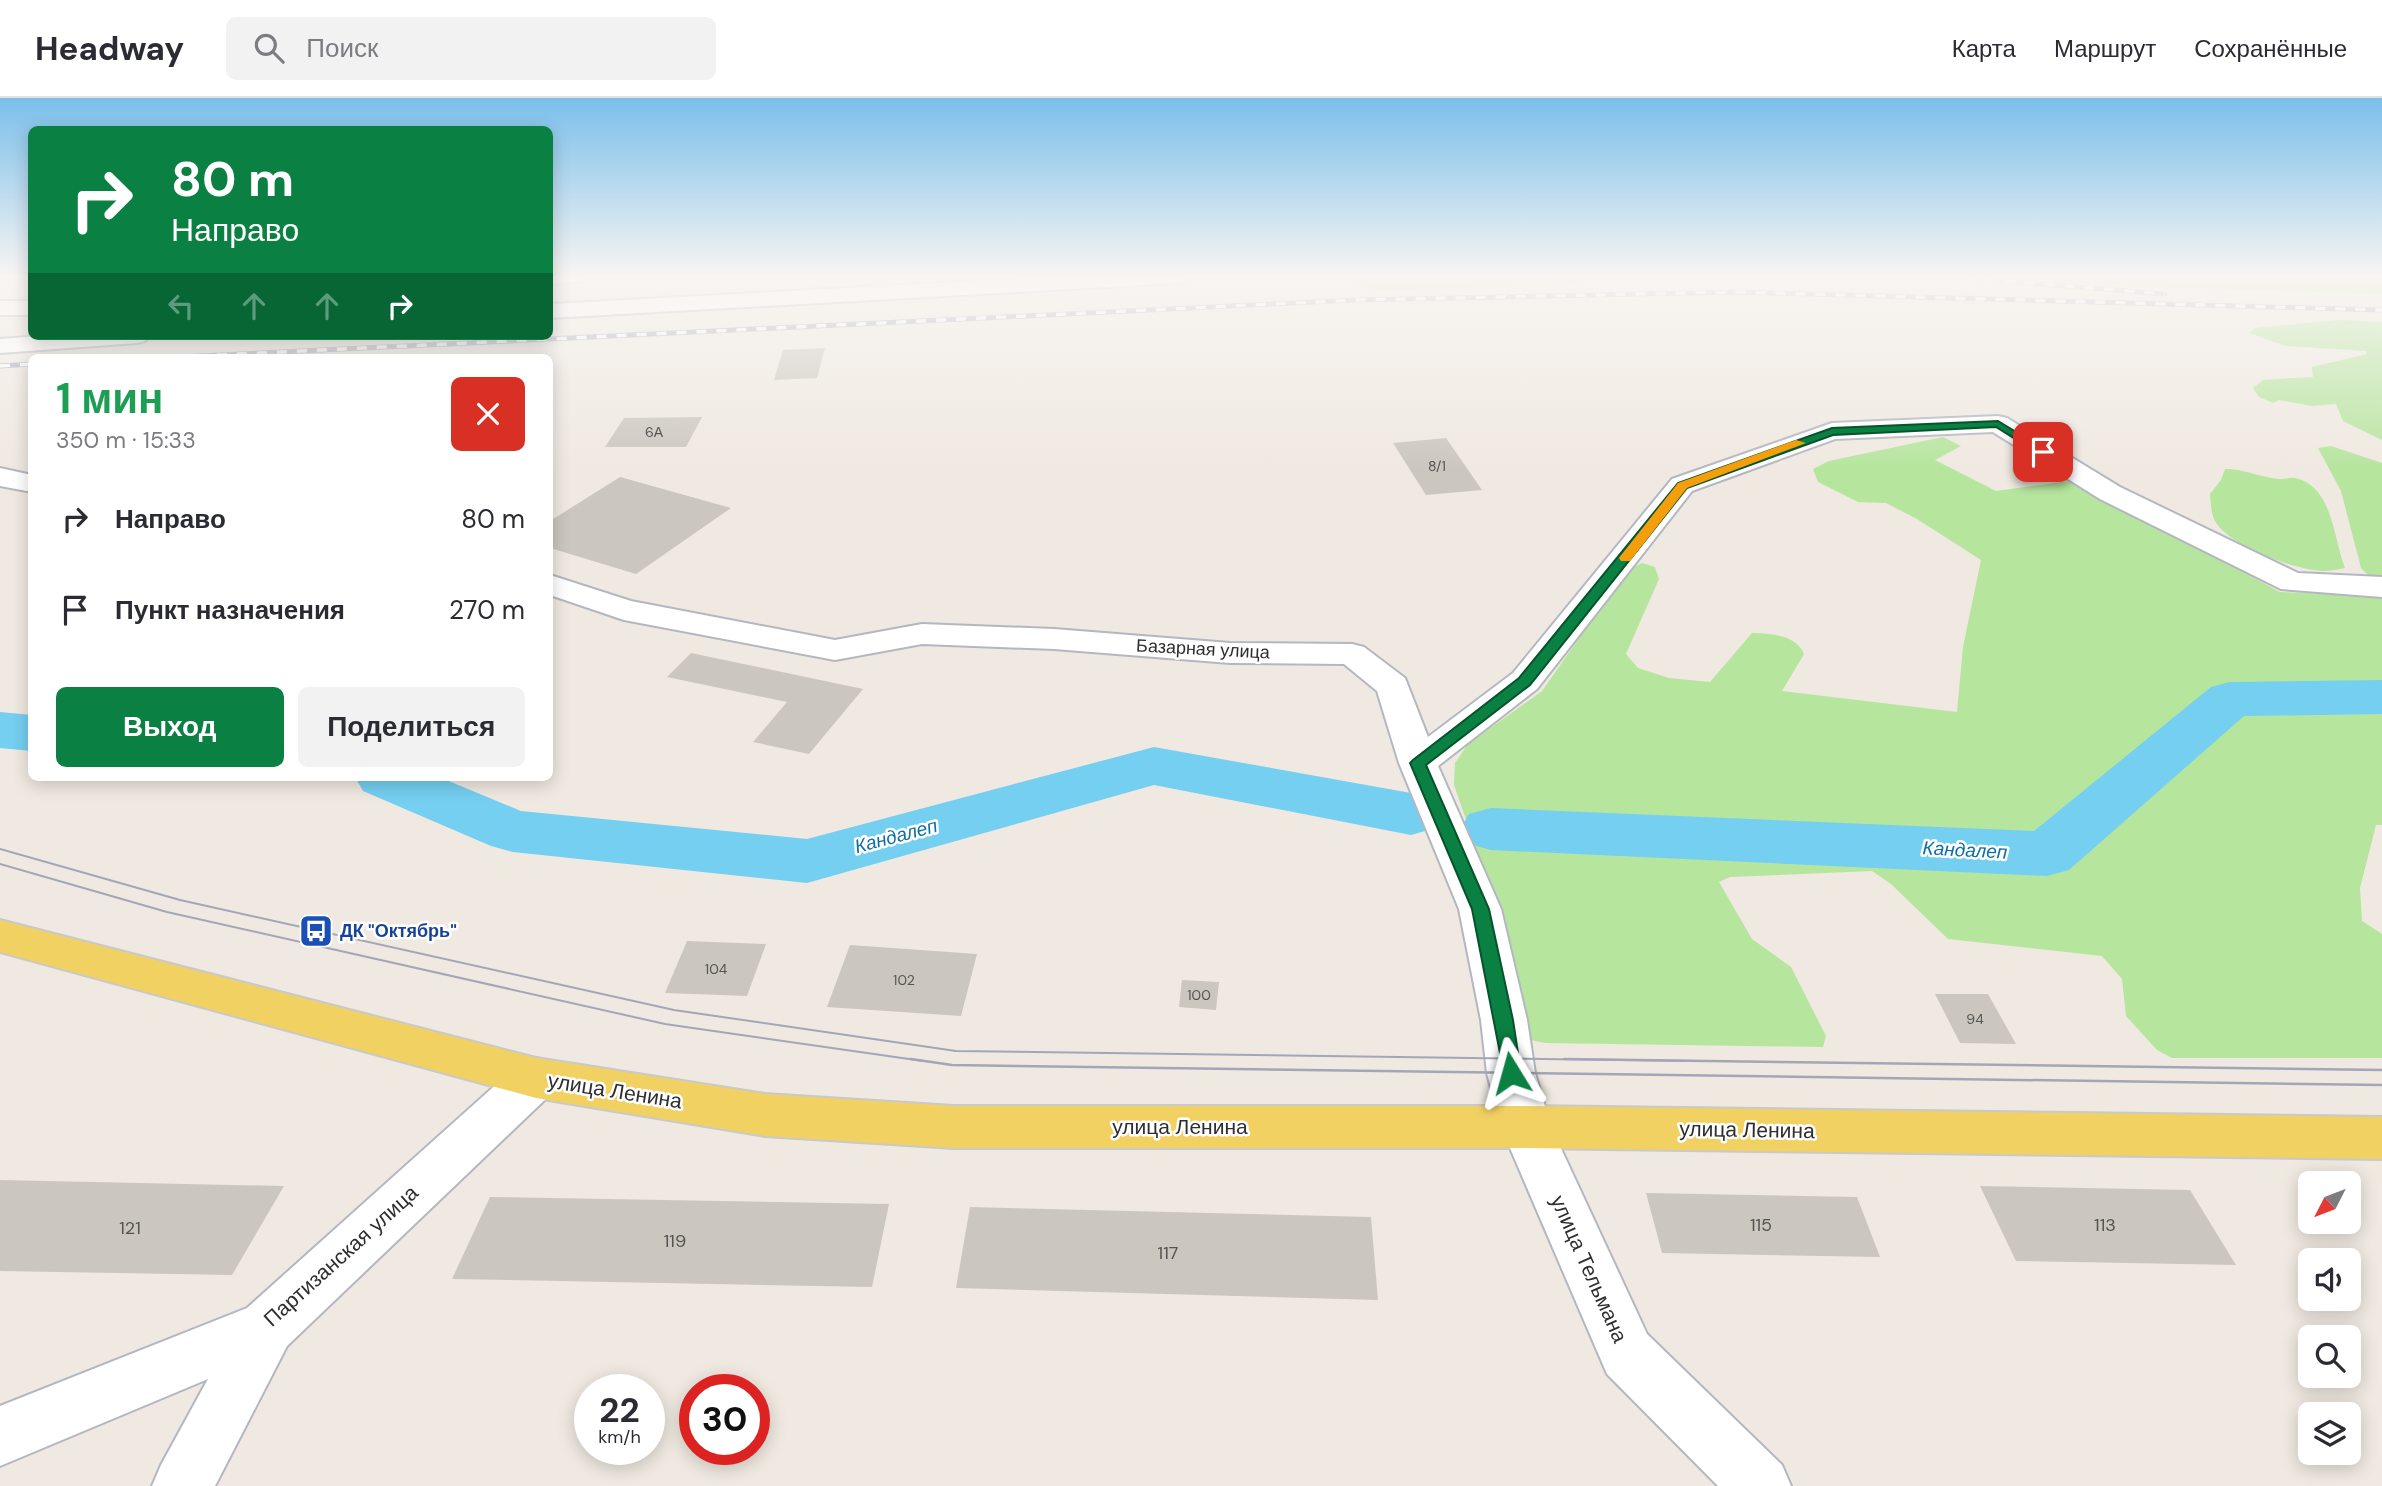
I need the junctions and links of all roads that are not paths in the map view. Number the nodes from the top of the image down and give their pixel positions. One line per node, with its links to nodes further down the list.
1 (72, 341): 2 (street)
2 (0, 346)
3 (0, 477): 4 (street)
4 (28, 483)
5 (553, 586): 7 (street, Базарная улица)
6 (2382, 587): 7 (street)
7 (1418, 763): 10 (street, Базарная улица)
8 (0, 936): 9 (main road, улица Ленина)
9 (536, 1078): 10 (main road, улица Ленина); 12 (street, Партизанская улица)
10 (1526, 1127): 11 (main road, улица Ленина); 15 (street, улица Тельмана)
11 (2382, 1138)
12 (267, 1327): 13 (street, Партизанская улица); 14 (street)
13 (0, 1436)
14 (182, 1486)
15 (1761, 1486)

